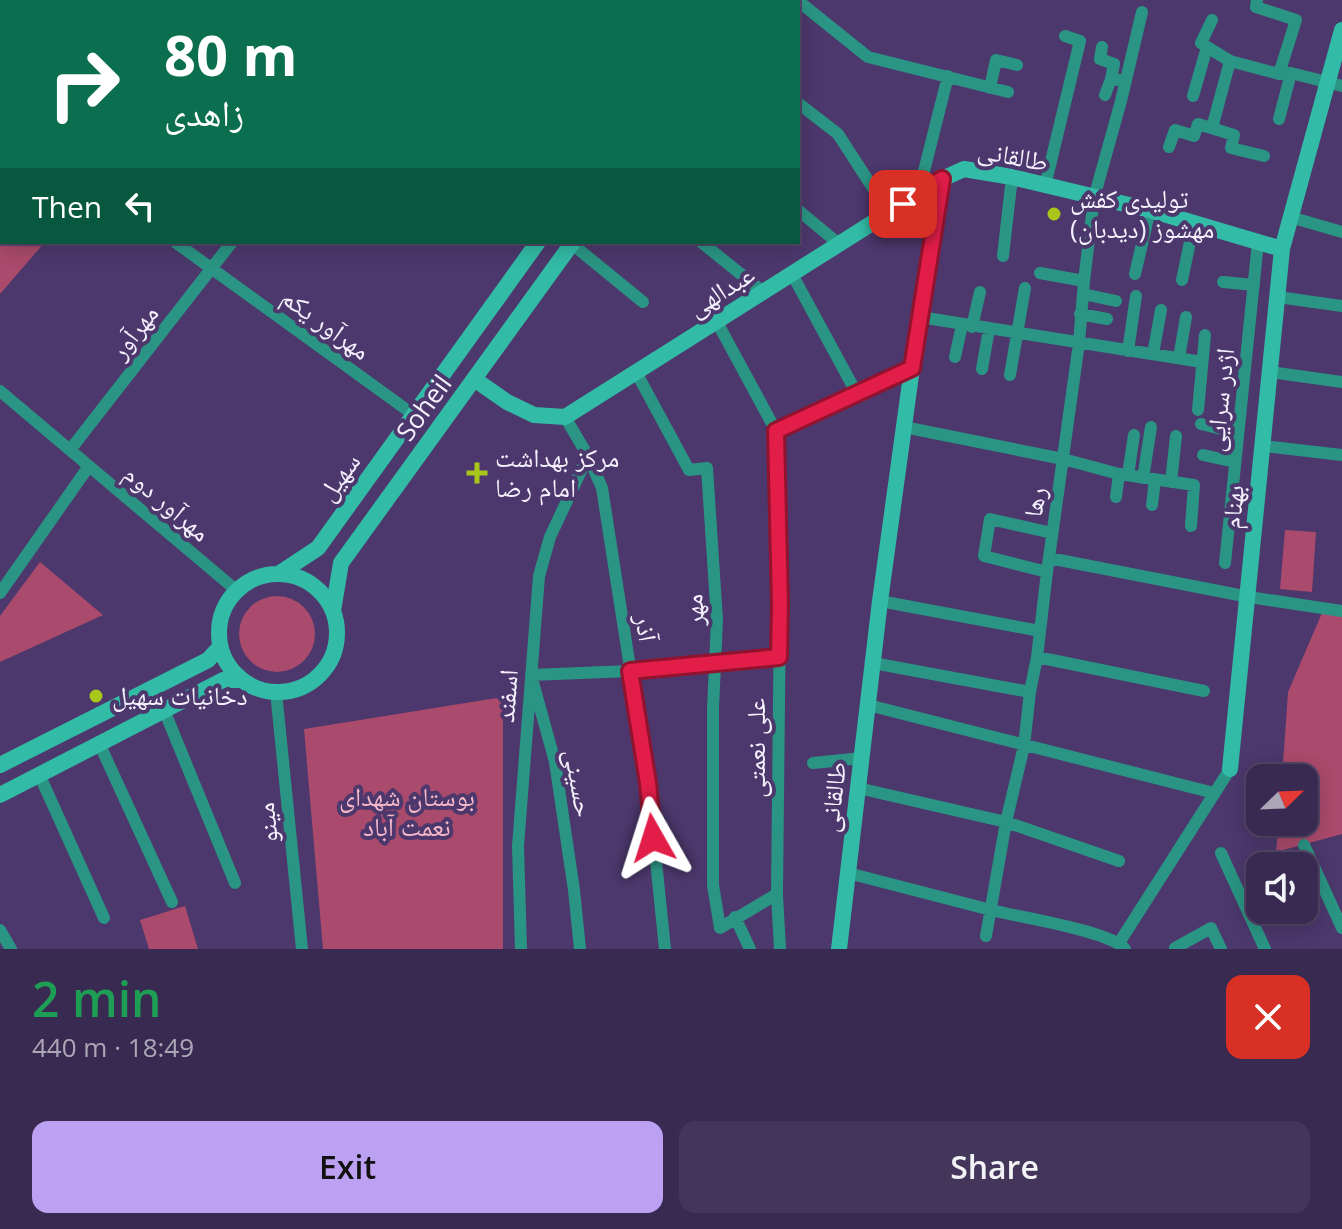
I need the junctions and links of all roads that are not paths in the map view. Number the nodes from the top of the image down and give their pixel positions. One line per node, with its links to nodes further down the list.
1 (1257, 0): 11 (street)
2 (800, 2): 12 (street)
3 (1142, 12): 14 (street, رها)
4 (1212, 20): 7 (street)
5 (1342, 30): 15 (street)
6 (1065, 36): 27 (street)
7 (1204, 45): 9 (street); 19 (street)
8 (1102, 47): 13 (street)
9 (1230, 61): 11 (street); 22 (street)
10 (1017, 65): 16 (street)
11 (1285, 73): 15 (street); 21 (street)
12 (948, 76): 16 (street); 28 (street)
13 (1111, 79): 14 (street); 18 (street)
14 (1126, 81): 29 (street, رها)
15 (1335, 84): 33 (street)
16 (990, 88): 17 (street)
17 (1008, 92)
18 (1105, 95)
19 (1193, 96)
20 (800, 105): 32 (street)
21 (1279, 119)
22 (1212, 128): 23 (street); 24 (street)
23 (1169, 147)
24 (1264, 156)
25 (1012, 177): 26 (street, طالقانی); 27 (street, طالقانی); 45 (street)
26 (942, 179): 28 (street, عبدالهی); 64 (street, طالقانی)
27 (1045, 186): 29 (street, طالقانی)
28 (918, 195): 32 (street, عبدالهی)
29 (1094, 198): 30 (street, طالقانی); 53 (street, رها)
30 (1150, 210): 34 (street, طالقانی); 49 (street)
31 (800, 212): 43 (street)
32 (889, 213): 43 (street, عبدالهی)
33 (1290, 217): 35 (street); 44 (street)
34 (1194, 223): 36 (street, طالقانی); 50 (street)
35 (1342, 232)
36 (1258, 242): 44 (street, طالقانی); 52 (street, اژدر سرایی)
37 (178, 244): 46 (street, مهرآور یکم)
38 (231, 244): 46 (street, مهرآور)
39 (537, 244): 88 (street, سهیل)
40 (571, 244): 83 (street, Soheil)
41 (573, 244): 60 (street)
42 (703, 244): 55 (street)
43 (839, 244): 48 (street, عبدالهی)
44 (1282, 249): 58 (street, بهنام)
45 (1003, 256)
46 (212, 269): 88 (street, مهرآور یکم); 98 (street, مهرآور)
47 (1040, 273): 53 (street)
48 (792, 274): 55 (street, عبدالهی); 86 (street)
49 (1135, 274)
50 (1182, 280)
51 (1223, 282): 52 (street)
52 (1254, 285): 94 (street, اژدر سرایی)
53 (1083, 287): 59 (street); 63 (street, رها)
54 (1025, 288): 70 (street)
55 (763, 292): 67 (street, عبدالهی)
56 (980, 292): 68 (street)
57 (1136, 296): 73 (street)
58 (1278, 297): 61 (street); 81 (street, بهنام)
59 (1116, 301)
60 (643, 302)
61 (1342, 306)
62 (1161, 310): 74 (street)
63 (1080, 314): 66 (street); 72 (street, رها)
64 (920, 317): 68 (street); 78 (street, طالقانی)
65 (1186, 317): 76 (street)
66 (1107, 319)
67 (717, 322): 80 (street, عبدالهی); 93 (street, علی نعمتی)
68 (967, 326): 69 (street); 75 (street)
69 (989, 329): 70 (street); 79 (street)
70 (1017, 334): 72 (street); 82 (street)
71 (1205, 335): 77 (street)
72 (1079, 343): 73 (street); 102 (street, رها)
73 (1128, 351): 74 (street)
74 (1153, 354): 76 (street)
75 (955, 357)
76 (1179, 358): 77 (street)
77 (1202, 362): 87 (street)
78 (912, 368): 86 (street); 91 (street, طالقانی)
79 (982, 369)
80 (636, 372): 89 (street, عبدالهی); 127 (street, مهر)
81 (1270, 372): 84 (street); 97 (street, بهنام)
82 (1010, 375)
83 (474, 379): 89 (street); 120 (street, Soheil)
84 (1342, 382)
85 (0, 391): 98 (street, مهرآور دوم)
86 (857, 394): 93 (street)
87 (1198, 410)
88 (414, 415): 115 (street, سهیل)
89 (565, 417): 101 (street, آذر)
90 (1201, 424): 94 (street)
91 (904, 427): 102 (street); 119 (street, طالقانی)
92 (1151, 427): 106 (street)
93 (776, 431): 124 (street, علی نعمتی)
94 (1238, 433): 103 (street, اژدر سرایی)
95 (1134, 435): 105 (street)
96 (1176, 436): 107 (street)
97 (1263, 446): 100 (street); 118 (street, بهنام)
98 (70, 450): 104 (street, مهرآور دوم)
99 (1203, 455): 103 (street)
100 (1342, 455)
101 (588, 456): 128 (street, آذر); 129 (street, اسفند)
102 (1063, 459): 105 (street); 111 (street, رها)
103 (1235, 462): 113 (street, اژدر سرایی)
104 (89, 466): 116 (street, مهرآور دوم); 117 (street)
105 (1123, 475): 106 (street); 108 (street)
106 (1149, 479): 107 (street); 109 (street)
107 (1171, 482): 110 (street)
108 (1116, 497)
109 (1152, 505)
110 (1191, 526)
111 (1052, 533): 112 (street, رها); 114 (street)
112 (1049, 558): 114 (street, رها); 118 (street)
113 (1225, 563)
114 (1047, 572): 122 (street, رها)
115 (280, 573): 116 (street); 120 (street)
116 (236, 590): 123 (street)
117 (0, 593)
118 (1249, 597): 121 (street); 141 (street, بهنام)
119 (880, 601): 122 (street); 126 (street, طالقانی)
120 (333, 611): 132 (street)
121 (1342, 611)
122 (1040, 631): 125 (street, رها)
123 (220, 647): 130 (street); 140 (street)
124 (779, 657): 127 (street); 152 (street, علی نعمتی)
125 (1037, 657): 131 (street); 133 (street, رها)
126 (873, 663): 133 (street); 134 (street, طالقانی)
127 (715, 664): 128 (street); 155 (street, مهر)
128 (630, 671): 129 (street); 167 (street, آذر)
129 (531, 675): 165 (street, اسفند); 166 (street, حسینی)
130 (242, 680): 132 (street); 135 (street)
131 (1204, 691)
132 (276, 692): 164 (street, مینو)
133 (1030, 692): 137 (street, رها)
134 (868, 705): 137 (street); 138 (street, طالقانی)
135 (164, 710): 136 (street); 151 (street)
136 (99, 743): 142 (street); 153 (street)
137 (1024, 746): 144 (street); 146 (street, رها)
138 (862, 758): 139 (street); 143 (street, طالقانی)
139 (813, 763)
140 (0, 765)
141 (1230, 769): 144 (street)
142 (39, 774): 145 (street); 156 (street)
143 (858, 788): 146 (street); 150 (street, طالقانی)
144 (1214, 793): 160 (street)
145 (0, 795)
146 (1006, 822): 149 (street); 154 (street, رها)
147 (1304, 845): 157 (street)
148 (1221, 853): 171 (street)
149 (1119, 861)
150 (848, 873): 154 (street); 161 (street, طالقانی)
151 (235, 883)
152 (777, 894): 155 (street); 169 (street, علی نعمتی)
153 (172, 902)
154 (990, 910): 159 (street, رها); 160 (street)
155 (735, 917): 168 (street)
156 (104, 918)
157 (1342, 928)
158 (0, 930): 163 (street)
159 (986, 936)
160 (1123, 946)
161 (835, 947)
162 (1175, 948): 170 (street)
163 (11, 949)
164 (302, 949)
165 (521, 949)
166 (580, 949)
167 (665, 949)
168 (750, 949)
169 (780, 949)
170 (1221, 949)
171 (1265, 949)

